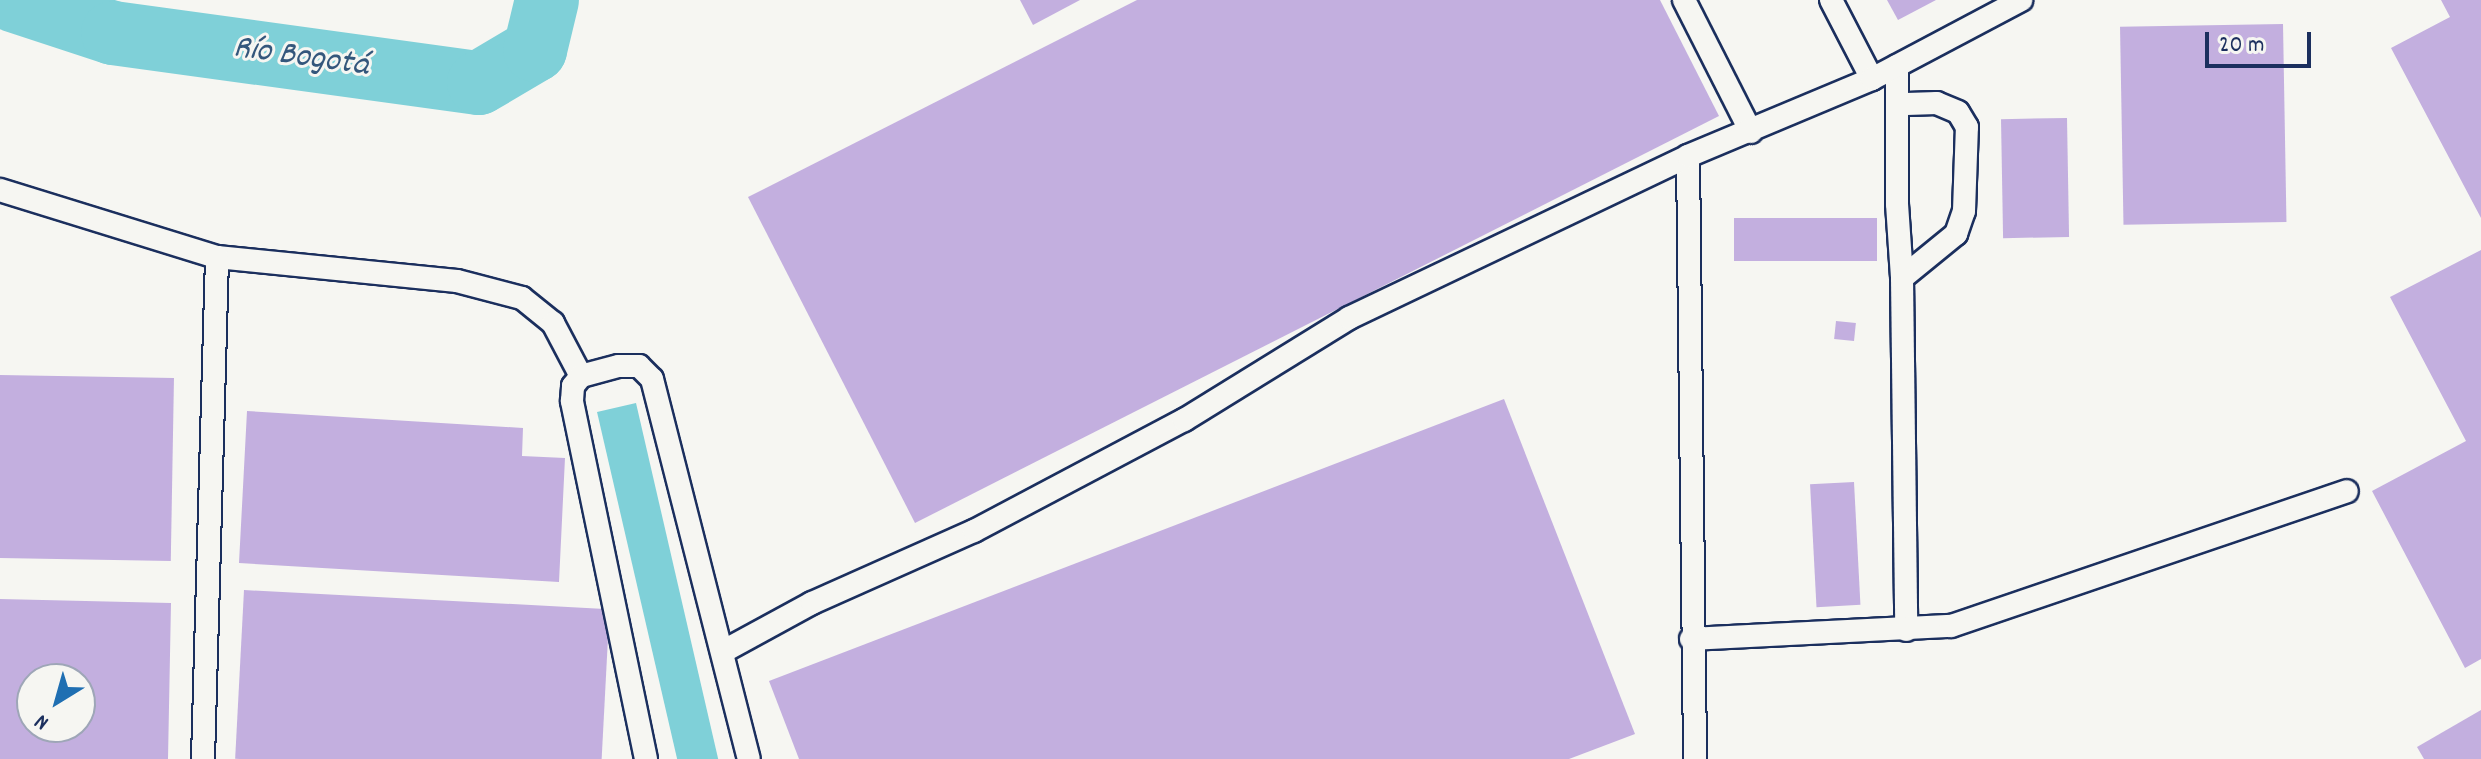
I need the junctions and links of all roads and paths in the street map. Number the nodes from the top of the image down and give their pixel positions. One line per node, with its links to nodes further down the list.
1 (1684, 0): 7 (lane)
2 (1831, 0): 5 (lane)
3 (2021, 0): 4 (lane)
4 (1897, 66): 5 (lane); 6 (lane)
5 (1872, 79): 7 (lane)
6 (1899, 104): 11 (lane); 11 (lane)
7 (1751, 132): 8 (lane)
8 (1688, 156): 15 (lane); 16 (lane)
9 (0, 190): 10 (lane)
10 (217, 257): 12 (lane); 17 (lane)
11 (1902, 278): 14 (lane)
12 (581, 376): 16 (lane); 18 (lane)
13 (2347, 491): 14 (lane)
14 (1906, 630): 15 (lane)
15 (1691, 639): 20 (lane)
16 (724, 651): 19 (lane)
17 (203, 759)
18 (646, 759)
19 (749, 759)
20 (1695, 759)

